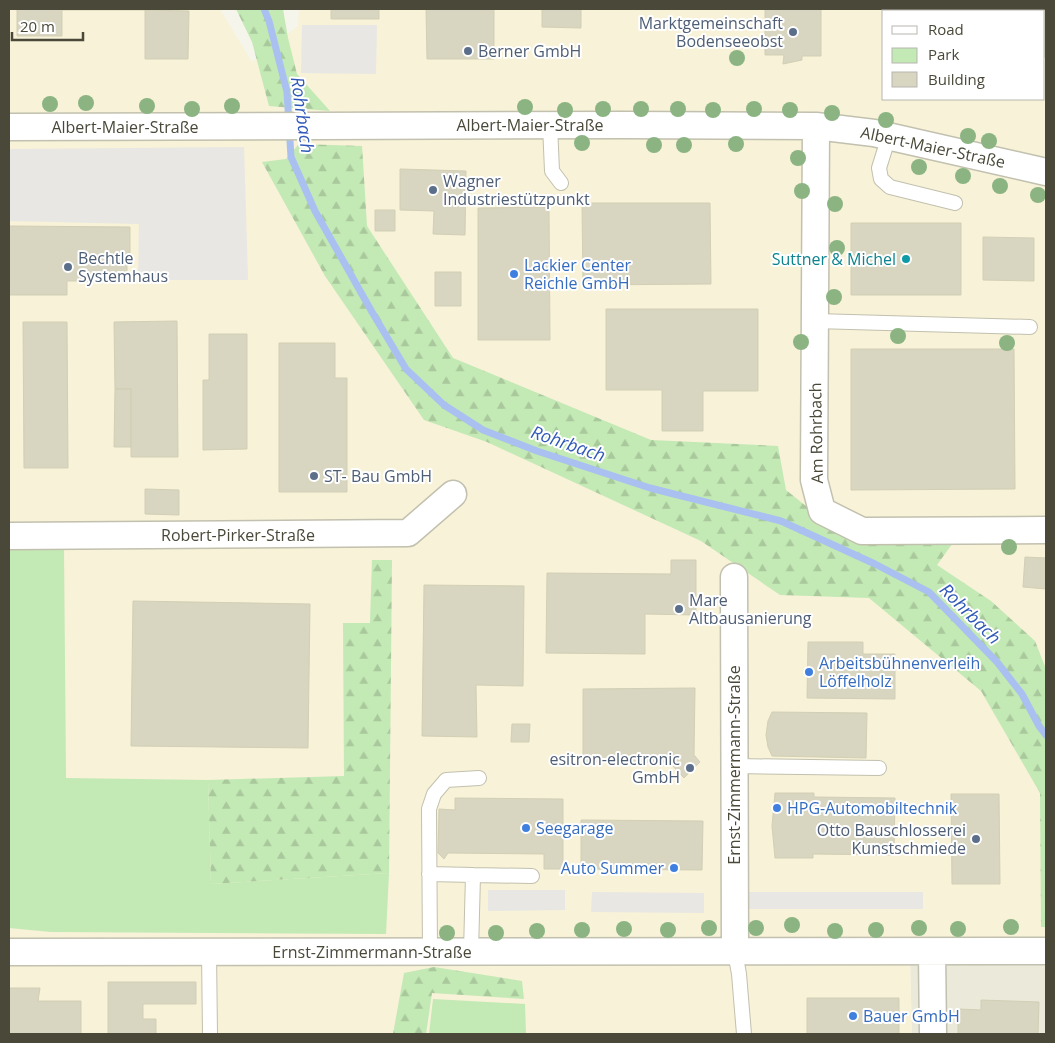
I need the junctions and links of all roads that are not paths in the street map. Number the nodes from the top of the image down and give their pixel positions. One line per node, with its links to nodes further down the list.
1 (550, 125): 2 (street, Albert-Maier-Straße); 3 (street, Albert-Maier-Straße); 6 (lane)
2 (816, 126): 4 (street, Albert-Maier-Straße); 8 (street, Am Rohrbach)
3 (9, 127)
4 (889, 136): 5 (street, Albert-Maier-Straße); 7 (lane)
5 (1046, 172)
6 (561, 183)
7 (955, 203)
8 (815, 321): 9 (lane); 11 (street, Am Rohrbach)
9 (1030, 327)
10 (453, 494): 12 (street, Robert-Pirker-Straße)
11 (1046, 530)
12 (9, 536)
13 (734, 578): 14 (street, Ernst-Zimmermann-Straße)
14 (734, 766): 15 (lane); 25 (street, Ernst-Zimmermann-Straße)
15 (879, 768)
16 (479, 778): 17 (lane)
17 (429, 874): 18 (lane); 23 (lane)
18 (473, 875): 19 (lane); 24 (lane)
19 (532, 876)
20 (1046, 951): 26 (street, Ernst-Zimmermann-Straße)
21 (9, 952): 22 (street, Ernst-Zimmermann-Straße)
22 (209, 952): 23 (street, Ernst-Zimmermann-Straße); 27 (lane)
23 (430, 952): 24 (street, Ernst-Zimmermann-Straße)
24 (471, 952): 25 (street, Ernst-Zimmermann-Straße)
25 (735, 952): 26 (street, Ernst-Zimmermann-Straße); 28 (lane)
26 (932, 952): 29 (street)
27 (210, 1034)
28 (744, 1034)
29 (933, 1034)

